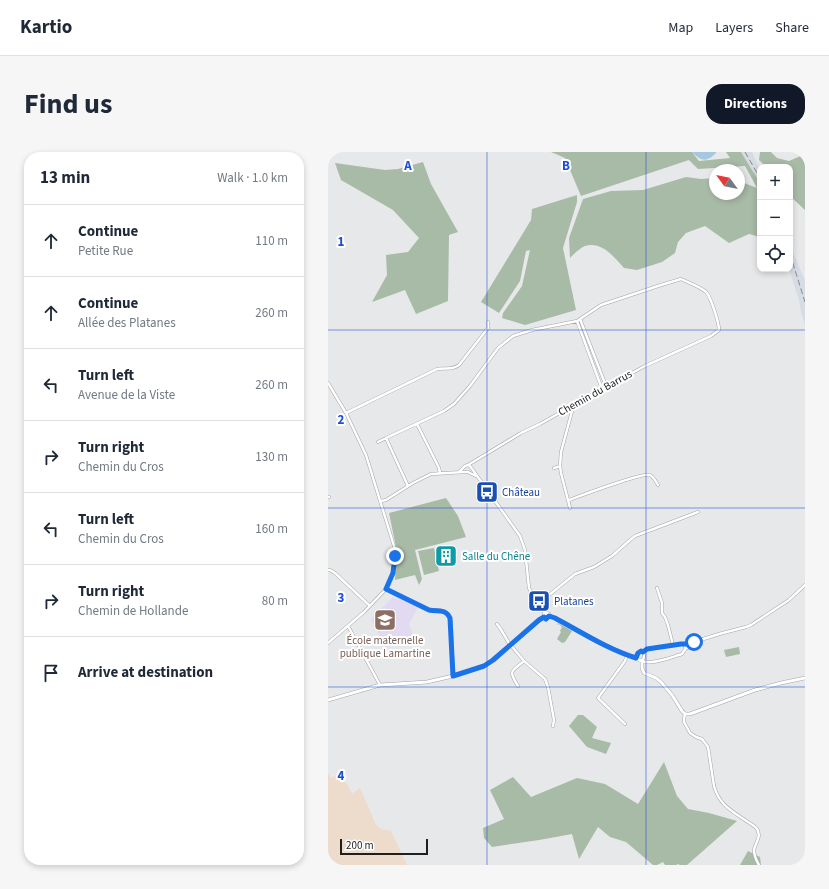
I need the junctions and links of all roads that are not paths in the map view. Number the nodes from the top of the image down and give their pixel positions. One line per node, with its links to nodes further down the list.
1 (580, 319): 2 (street); 5 (street); 5 (street, Chemin du Barrus)
2 (577, 321): 6 (street); 9 (street)
3 (488, 322): 8 (street)
4 (328, 383): 8 (street)
5 (606, 386): 6 (street, Chemin du Barrus)
6 (602, 389): 7 (street, Chemin du Barrus)
7 (570, 406): 12 (street, Chemin du Barrus); 14 (street)
8 (346, 413): 25 (street)
9 (417, 424): 10 (street); 20 (street)
10 (386, 438): 11 (street); 23 (street)
11 (378, 442)
12 (473, 462): 13 (street, Chemin du Barrus); 16 (street)
13 (468, 465): 15 (street); 16 (street)
14 (560, 466): 17 (street); 24 (street)
15 (464, 468): 18 (street); 19 (street)
16 (471, 468): 19 (street); 21 (street)
17 (554, 468)
18 (459, 472): 19 (street); 20 (street)
19 (467, 472): 21 (street)
20 (440, 474): 23 (street)
21 (478, 477): 32 (street)
22 (658, 485): 24 (street)
23 (408, 486): 25 (street)
24 (569, 500): 26 (street)
25 (381, 501): 31 (street)
26 (570, 508)
27 (698, 512): 32 (street)
28 (328, 570): 33 (street)
29 (805, 585): 42 (street)
30 (657, 588): 41 (street)
31 (386, 589): 33 (street); 48 (street)
32 (538, 604): 34 (street)
33 (370, 606): 38 (street)
34 (545, 613): 35 (street); 36 (street)
35 (549, 616): 36 (street); 44 (street)
36 (544, 617): 40 (street)
37 (497, 624): 40 (street)
38 (348, 626): 39 (street); 50 (street)
39 (328, 643)
40 (511, 645): 46 (street); 48 (street)
41 (673, 646): 42 (street); 43 (street)
42 (687, 646): 47 (street)
43 (643, 652): 45 (street); 47 (street)
44 (627, 655): 45 (street); 54 (street)
45 (636, 658): 47 (street)
46 (524, 661): 51 (street); 55 (street)
47 (642, 661): 53 (street)
48 (453, 676): 50 (street)
49 (805, 678): 53 (street)
50 (380, 685): 52 (street)
51 (518, 686)
52 (328, 700)
53 (685, 714): 56 (street)
54 (625, 724)
55 (553, 726)
56 (759, 865)

